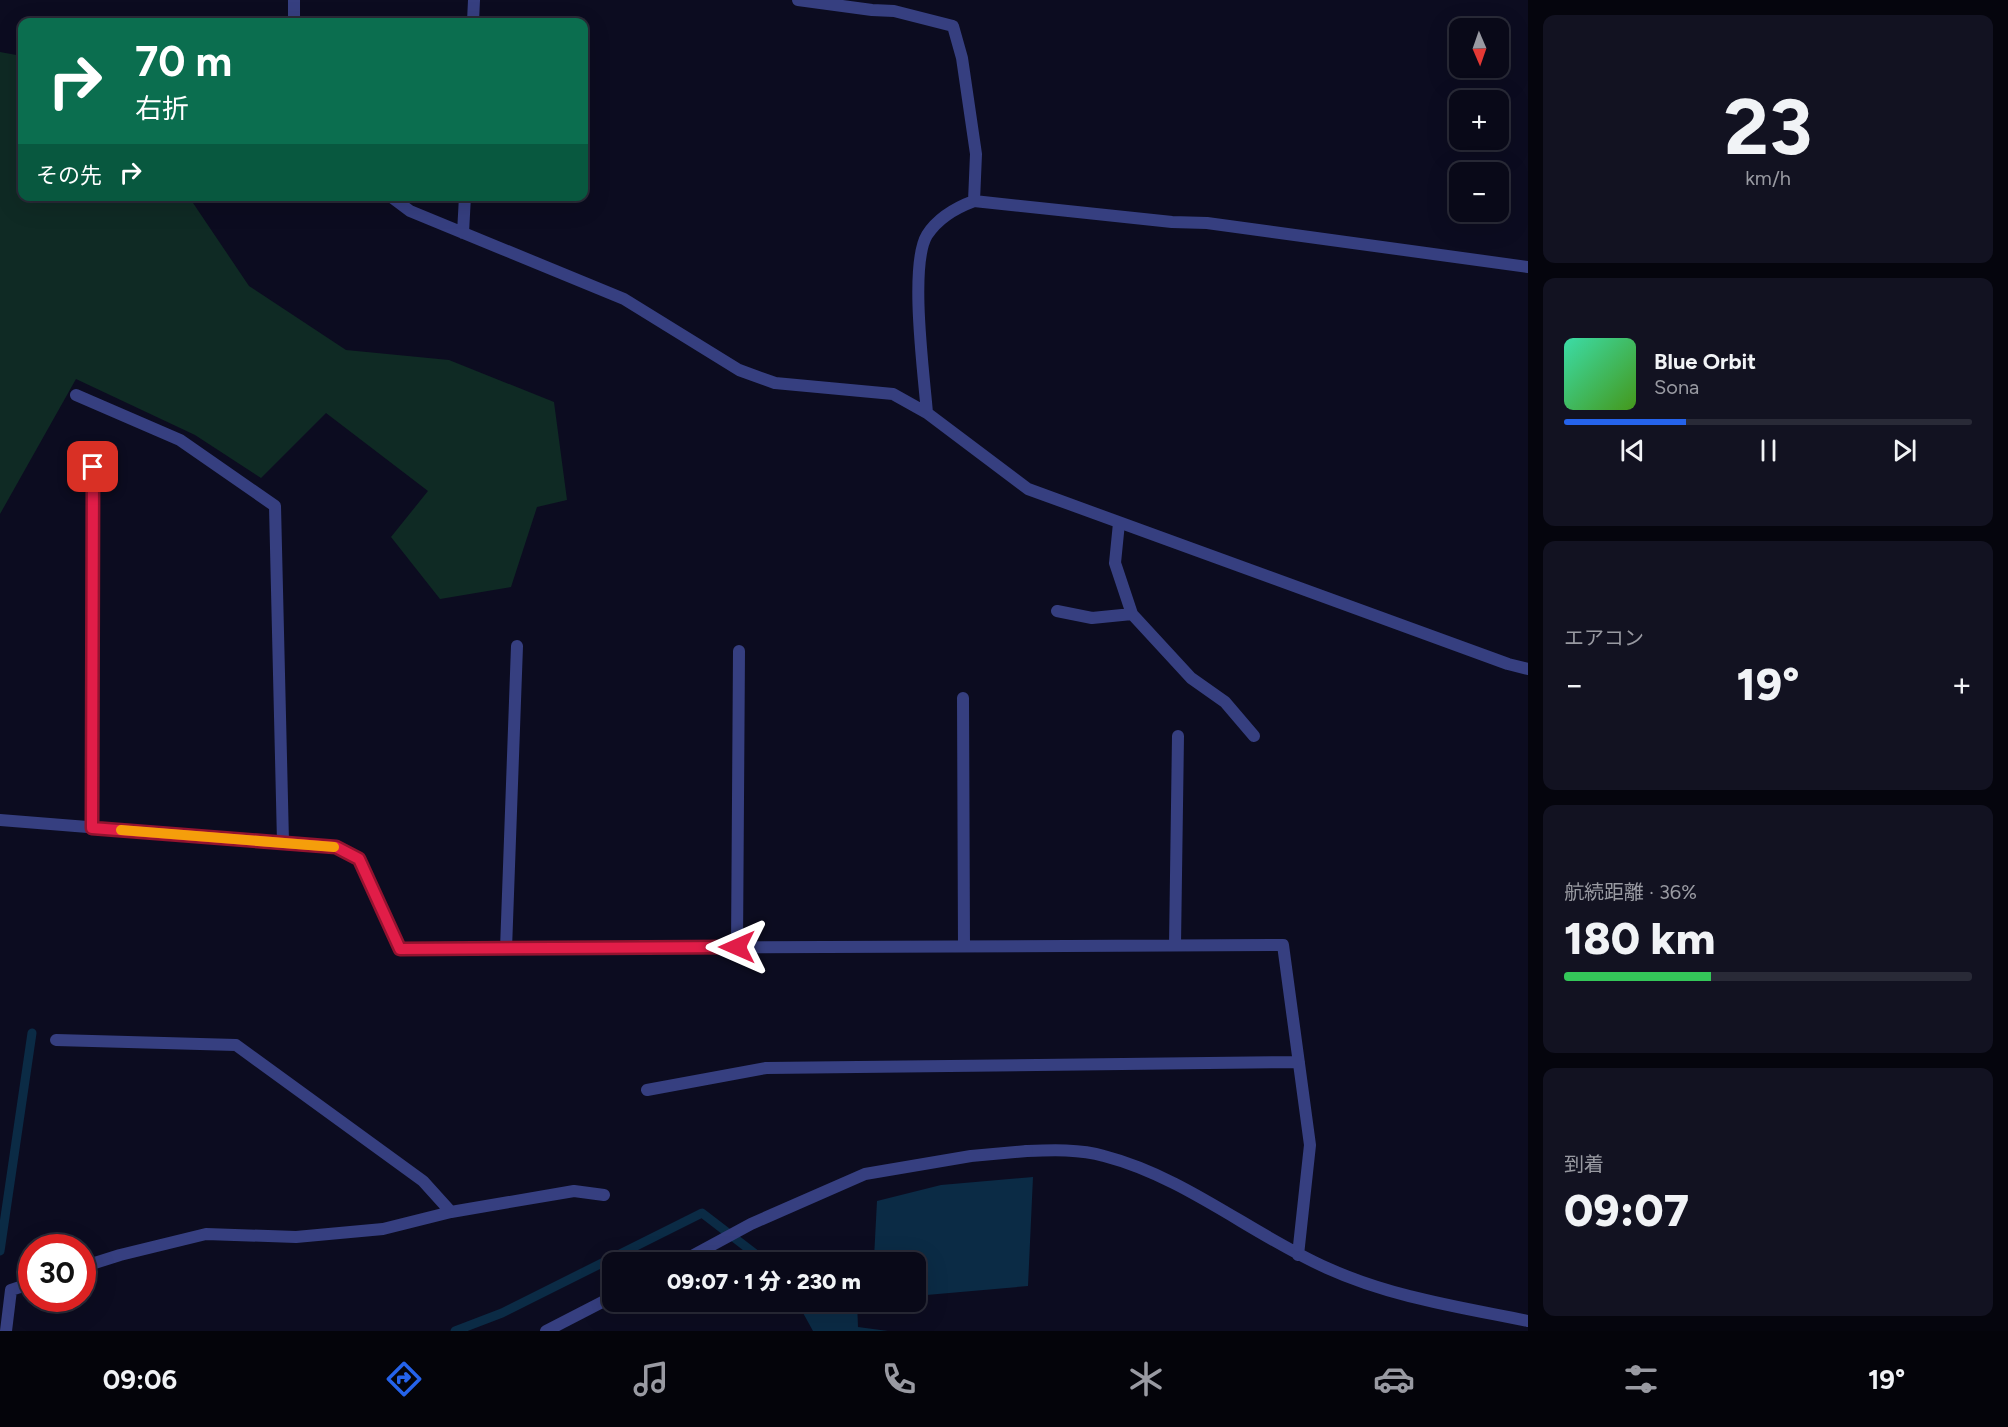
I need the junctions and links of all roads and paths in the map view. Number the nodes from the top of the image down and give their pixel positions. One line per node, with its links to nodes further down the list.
1 (294, 0): 4 (street)
2 (474, 0): 5 (street)
3 (798, 0): 8 (street)
4 (294, 18)
5 (473, 18)
6 (397, 201): 9 (street)
7 (465, 201): 9 (street)
8 (974, 201): 10 (street); 12 (street)
9 (463, 233): 12 (street)
10 (1528, 267)
11 (76, 395): 25 (street)
12 (927, 413): 14 (street)
13 (93, 467): 24 (street)
14 (1119, 523): 16 (street); 19 (street)
15 (1057, 611): 16 (street)
16 (1132, 614): 22 (street)
17 (517, 646): 29 (street)
18 (739, 651): 28 (street)
19 (1528, 669)
20 (963, 698): 27 (street)
21 (1178, 736): 26 (street)
22 (1254, 736)
23 (0, 820): 24 (street)
24 (92, 828): 25 (street)
25 (283, 842): 29 (street)
26 (1175, 945): 27 (street); 31 (street)
27 (964, 946): 28 (street)
28 (737, 947): 29 (street)
29 (506, 948)
30 (56, 1040): 34 (street)
31 (1299, 1062): 32 (street); 36 (street)
32 (647, 1090)
33 (604, 1195): 34 (street)
34 (451, 1212): 37 (street)
35 (700, 1252): 36 (street)
36 (1298, 1255): 40 (street)
37 (96, 1263)
38 (18, 1288): 41 (street)
39 (602, 1302): 42 (street)
40 (1528, 1321)
41 (6, 1331)
42 (546, 1331)

